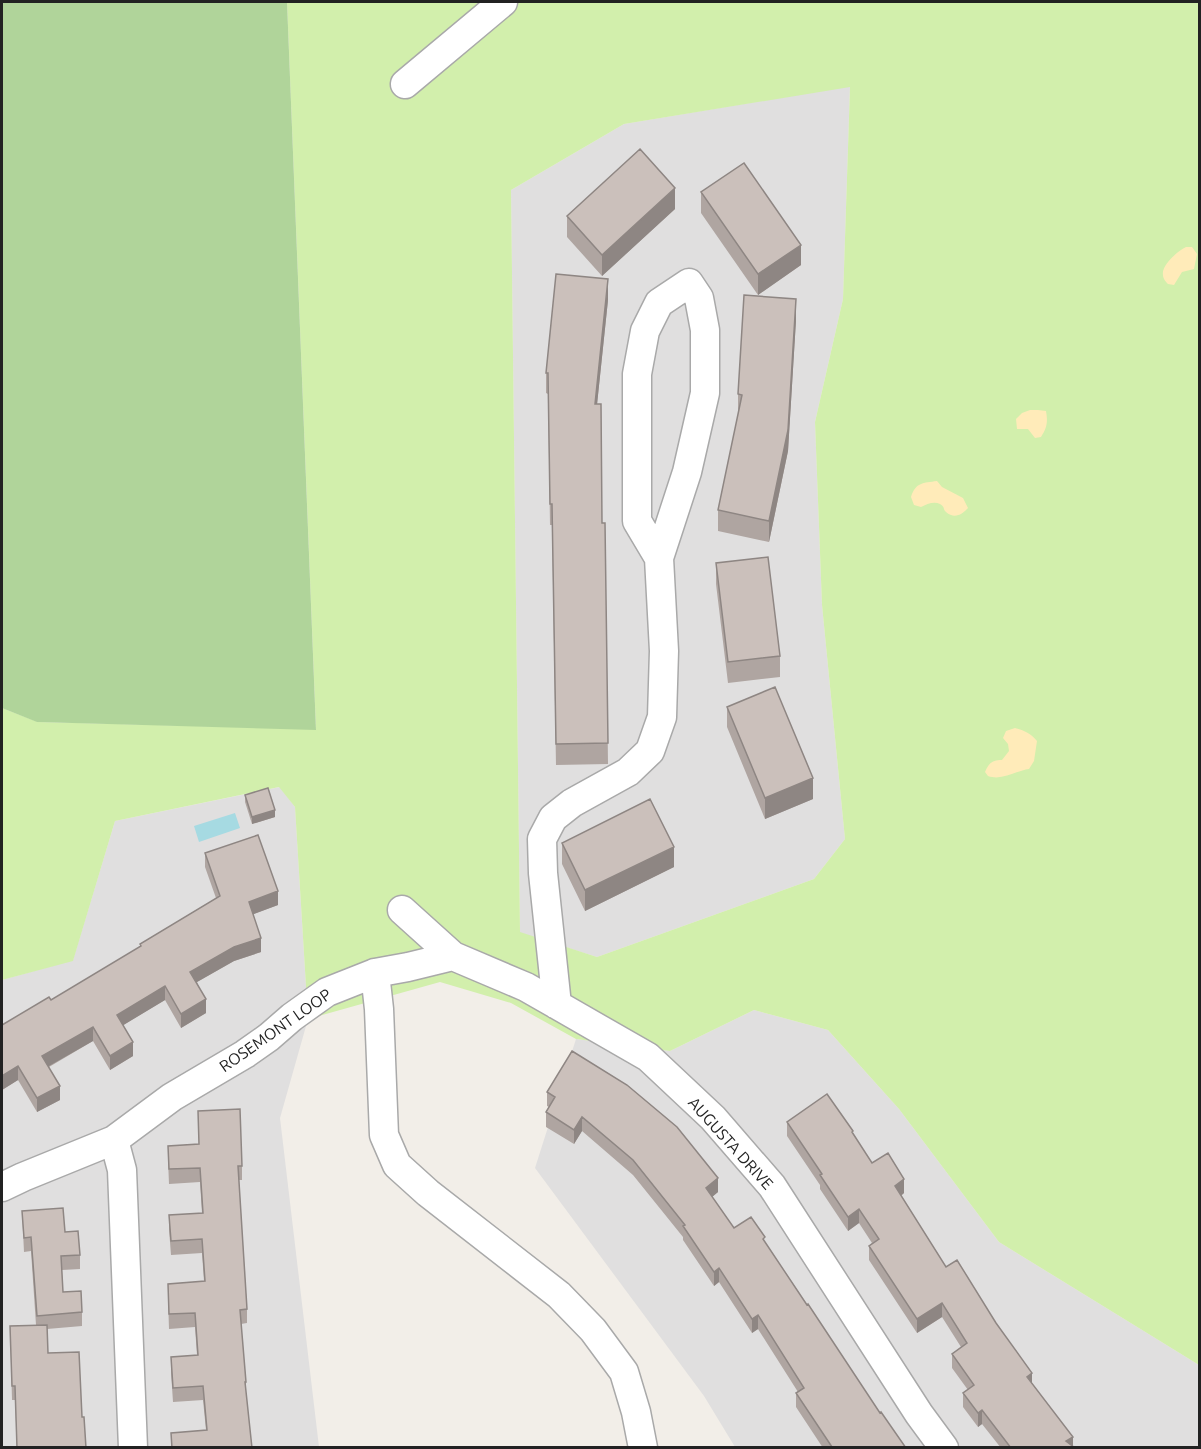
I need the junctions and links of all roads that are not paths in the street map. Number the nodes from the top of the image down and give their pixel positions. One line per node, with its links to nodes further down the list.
1 (503, 2): 2 (street)
2 (405, 84)
3 (659, 558): 3 (street); 7 (street)
4 (402, 910): 5 (street, AUGUSTA DRIVE)
5 (453, 956): 6 (street, ROSEMONT LOOP); 7 (street, AUGUSTA DRIVE)
6 (375, 973): 8 (street, ROSEMONT LOOP); 11 (street)
7 (557, 1005): 12 (street, AUGUSTA DRIVE)
8 (114, 1140): 9 (street, ROSEMONT LOOP); 10 (street)
9 (2, 1187)
10 (133, 1448)
11 (643, 1448)
12 (944, 1448)

